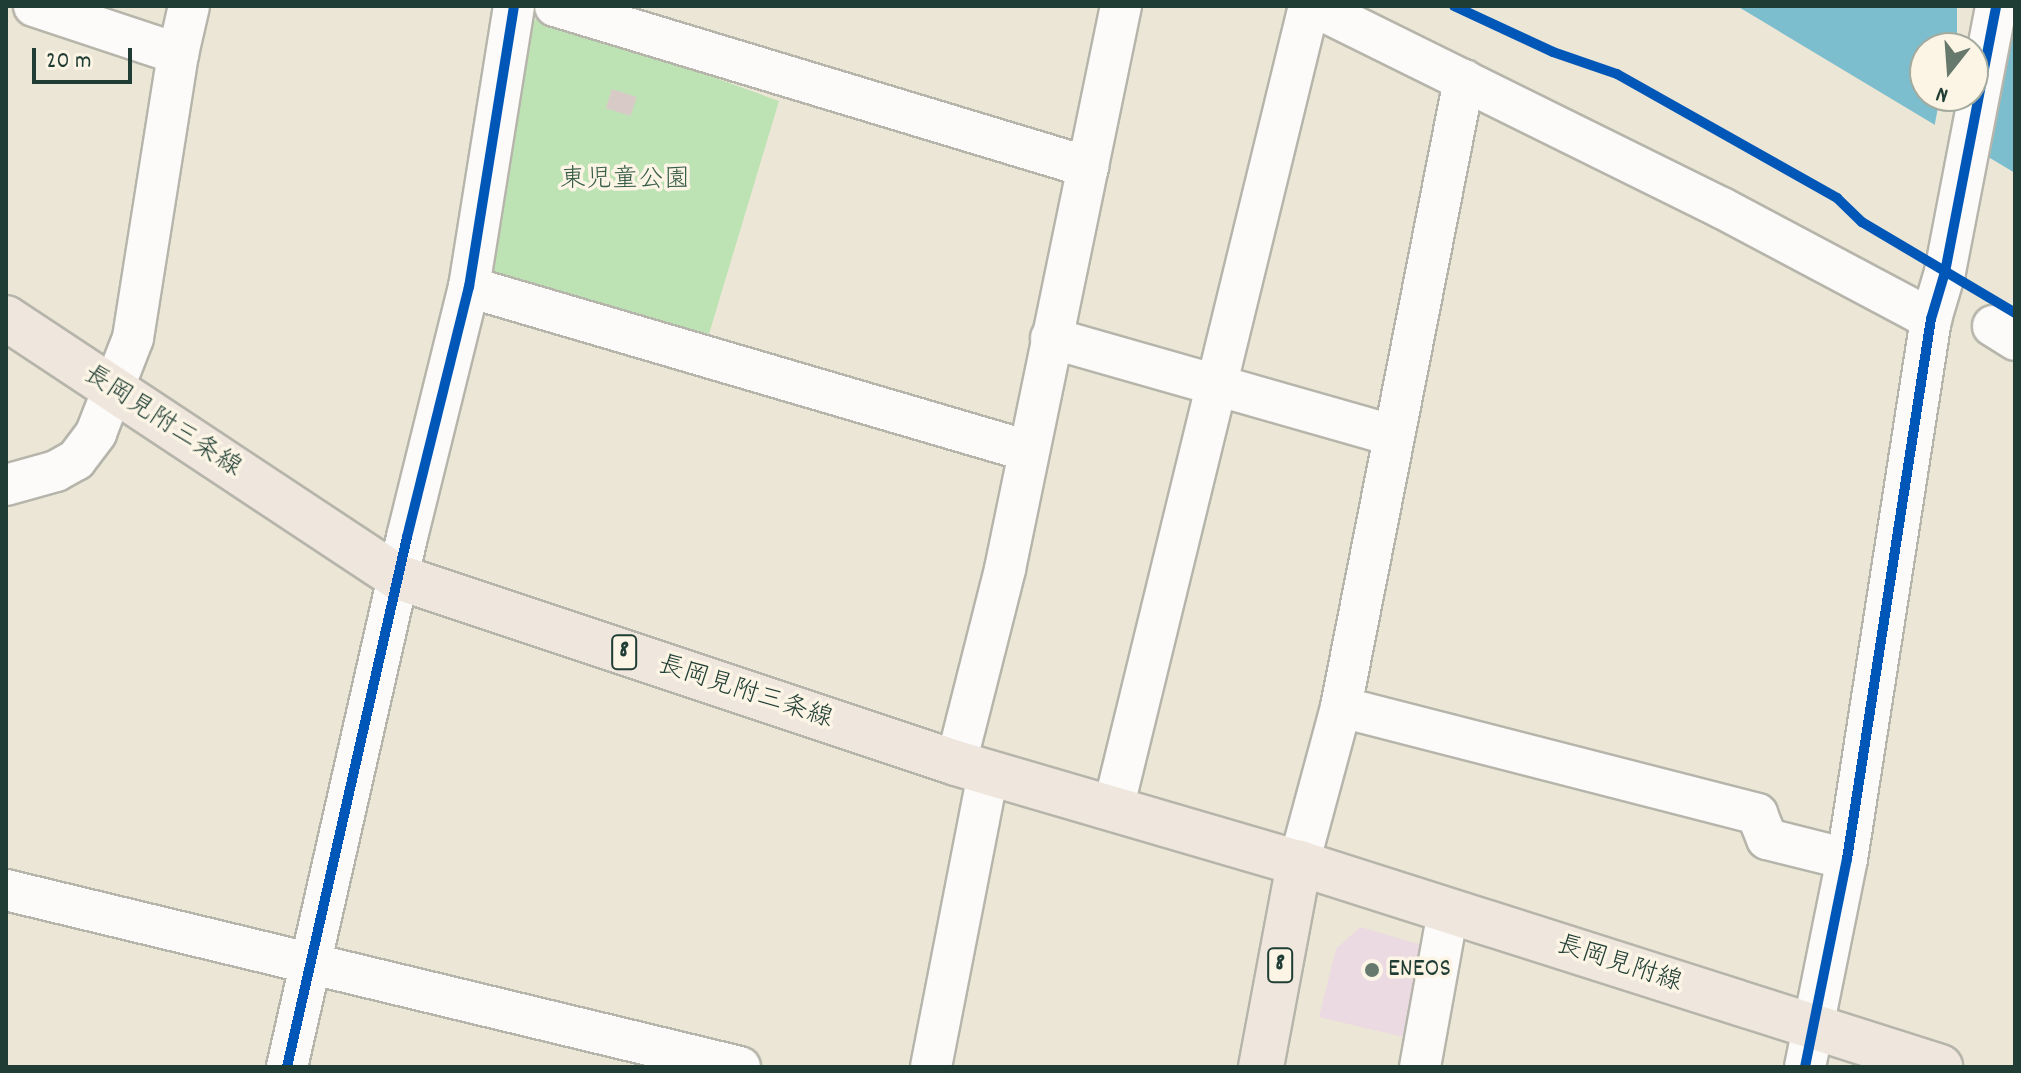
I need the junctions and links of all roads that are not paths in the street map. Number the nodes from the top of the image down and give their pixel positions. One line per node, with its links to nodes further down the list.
1 (34, 6): 8 (street)
2 (189, 6): 8 (street)
3 (514, 6): 11 (street)
4 (555, 6): 10 (street)
5 (1121, 6): 10 (street)
6 (1311, 6): 9 (street); 15 (street)
7 (1996, 6): 13 (street)
8 (178, 54): 16 (street)
9 (1464, 80): 13 (street); 17 (street)
10 (1088, 167): 14 (street)
11 (469, 287): 18 (street); 20 (street)
12 (6, 318): 16 (main road, 長岡見附三条線 / 8)
13 (1931, 319): 24 (street)
14 (1051, 338): 15 (street); 18 (street)
15 (1219, 387): 17 (street); 23 (street)
16 (112, 390): 19 (street); 20 (main road, 長岡見附三条線 / 8)
17 (1392, 435): 21 (street)
18 (1028, 451): 22 (street)
19 (6, 485)
20 (398, 577): 22 (main road, 長岡見附三条線 / 8); 28 (street)
21 (1341, 707): 24 (street); 25 (street)
22 (972, 768): 23 (main road, 長岡見附三条線 / 8); 32 (street)
23 (1113, 809): 25 (main road, 長岡見附三条線 / 8)
24 (1847, 859): 29 (street)
25 (1299, 863): 27 (main road, 長岡見附線); 33 (main road, 8)
26 (6, 890): 28 (street)
27 (1448, 912): 29 (main road, 長岡見附線); 34 (street)
28 (311, 966): 30 (street); 31 (street)
29 (1809, 1047): 35 (main road, 長岡見附線)
30 (287, 1067)
31 (740, 1067)
32 (931, 1067)
33 (1261, 1067)
34 (1420, 1067)
35 (1940, 1067)

